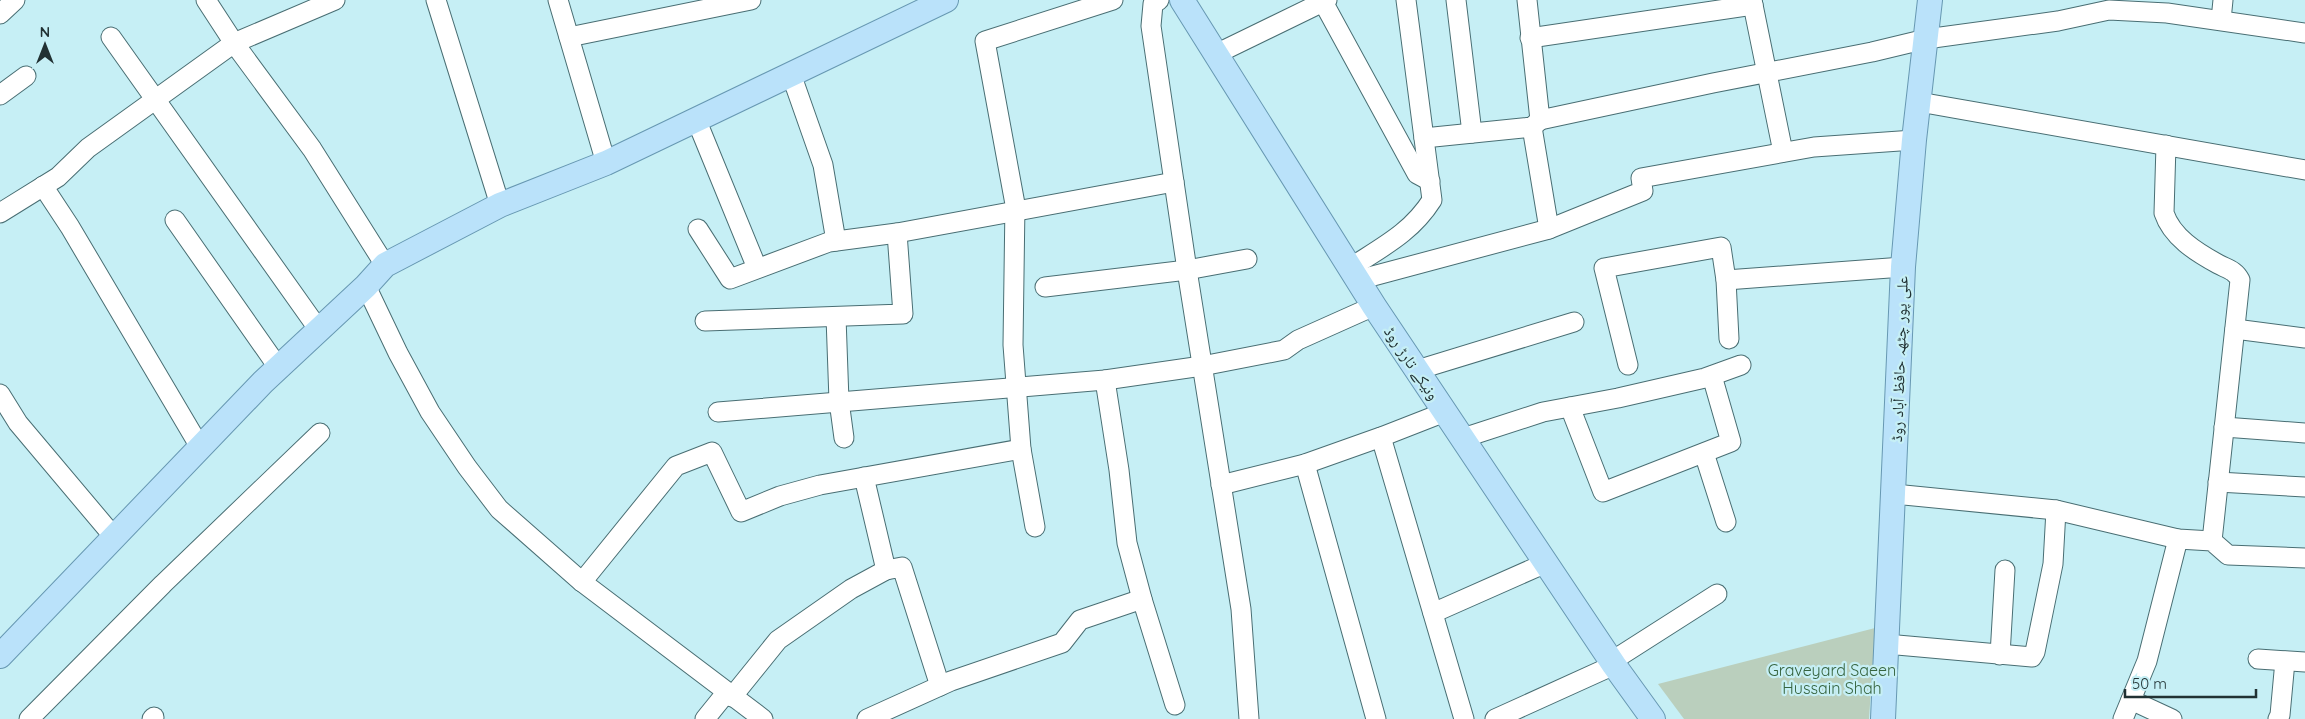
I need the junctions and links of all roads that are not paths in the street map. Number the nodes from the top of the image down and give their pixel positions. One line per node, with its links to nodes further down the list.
1 (15, 0): 19 (street)
2 (206, 0): 26 (street)
3 (335, 0): 26 (street)
4 (436, 0): 46 (street)
5 (558, 0): 23 (street)
6 (746, 0): 23 (street)
7 (944, 0): 29 (main road)
8 (1112, 0): 47 (street)
9 (1182, 0): 27 (main road, ونیکے تارڑ روڈ)
10 (1406, 0): 37 (street)
11 (1456, 0): 36 (street)
12 (1527, 0): 24 (street)
13 (1930, 0): 25 (main road, علی پور چٹھہ حافظ آباد روڈ)
14 (2223, 0): 20 (street)
15 (1151, 1): 44 (street)
16 (1324, 1): 27 (street); 43 (street)
17 (1753, 3): 24 (street); 28 (street)
18 (2131, 6): 20 (street); 25 (street)
19 (0, 14)
20 (2221, 20): 21 (street)
21 (2305, 33)
22 (111, 37): 32 (street)
23 (569, 37): 41 (street)
24 (1530, 38): 35 (street)
25 (1926, 39): 28 (street); 33 (main road, علی پور چٹھہ حافظ آباد روڈ)
26 (234, 42): 32 (street); 55 (street)
27 (1216, 54): 59 (main road, ونیکے تارڑ روڈ)
28 (1768, 72): 35 (street); 40 (street)
29 (791, 74): 34 (main road); 53 (street)
30 (26, 76): 31 (street)
31 (0, 95)
32 (155, 99): 45 (street); 68 (street)
33 (1919, 102): 38 (main road, علی پور چٹھہ حافظ آباد روڈ); 39 (street)
34 (696, 120): 41 (main road); 57 (street)
35 (1536, 124): 36 (street); 51 (street)
36 (1472, 133): 37 (street)
37 (1424, 138): 43 (street)
38 (1914, 140): 40 (street); 56 (main road, علی پور چٹھہ حافظ آباد روڈ)
39 (2166, 145): 42 (street); 67 (street)
40 (1783, 152): 51 (street)
41 (606, 163): 46 (main road)
42 (2305, 170)
43 (1430, 181): 59 (street)
44 (1174, 182): 47 (street); 58 (street)
45 (43, 186): 48 (street); 90 (street)
46 (500, 205): 55 (main road)
47 (1015, 212): 52 (street); 78 (street)
48 (0, 213)
49 (176, 220): 74 (street)
50 (698, 229): 57 (street)
51 (1549, 229): 59 (street)
52 (897, 233): 53 (street); 64 (street)
53 (836, 241): 57 (street)
54 (1247, 259): 58 (street)
55 (385, 265): 61 (main road)
56 (1903, 267): 60 (street); 98 (main road, علی پور چٹھہ حافظ آباد روڈ)
57 (757, 268)
58 (1186, 270): 62 (street); 73 (street)
59 (1354, 274): 63 (main road, ونیکے تارڑ روڈ)
60 (1726, 280): 70 (street); 71 (street)
61 (366, 286): 68 (main road); 109 (street)
62 (1045, 287)
63 (1374, 306): 73 (street); 75 (main road, ونیکے تارڑ روڈ)
64 (836, 317): 65 (street); 80 (street)
65 (705, 321)
66 (1574, 322): 75 (street)
67 (2235, 328): 69 (street); 84 (street)
68 (319, 330): 74 (main road)
69 (2305, 338)
70 (1729, 339)
71 (1628, 365)
72 (1741, 365): 76 (street)
73 (1202, 366): 77 (street); 96 (street)
74 (278, 367): 90 (main road)
75 (1417, 370): 83 (main road, ونیکے تارڑ روڈ)
76 (1712, 376): 81 (street); 92 (street)
77 (1105, 380): 78 (street); 111 (street)
78 (1016, 388): 80 (street); 91 (street)
79 (0, 394): 102 (street)
80 (840, 401): 82 (street); 88 (street)
81 (1570, 407): 89 (street); 92 (street)
82 (718, 412)
83 (1445, 412): 87 (street); 89 (main road, ونیکے تارڑ روڈ)
84 (2224, 427): 86 (street); 95 (street)
85 (320, 433): 125 (street)
86 (2305, 433)
87 (1381, 437): 93 (street); 112 (street)
88 (844, 438)
89 (1463, 438): 106 (main road, ونیکے تارڑ روڈ)
90 (200, 447): 102 (main road)
91 (1021, 449): 94 (street); 101 (street)
92 (1704, 453): 100 (street)
93 (1305, 464): 96 (street); 130 (street)
94 (864, 477): 107 (street); 109 (street)
95 (2218, 482): 97 (street); 104 (street)
96 (1221, 485): 129 (street)
97 (2305, 487)
98 (1894, 494): 99 (street); 113 (main road, علی پور چٹھہ حافظ آباد روڈ)
99 (2056, 510): 103 (street); 114 (street)
100 (1726, 522)
101 (1035, 527)
102 (114, 537): 115 (main road)
103 (2178, 539): 104 (street); 122 (street)
104 (2212, 541): 105 (street)
105 (2305, 558)
106 (1546, 563): 112 (street); 119 (main road, ونیکے تارڑ روڈ)
107 (886, 570): 120 (street); 121 (street)
108 (2005, 570): 114 (street)
109 (582, 582): 121 (street)
110 (1716, 594): 119 (street)
111 (1142, 599): 120 (street); 123 (street)
112 (1432, 613): 131 (street)
113 (1886, 644): 114 (street); 133 (main road, علی پور چٹھہ حافظ آباد روڈ)
114 (2000, 655)
115 (0, 656)
116 (2258, 659): 117 (street)
117 (2284, 661): 118 (street); 136 (street)
118 (2305, 662)
119 (1613, 663): 124 (street); 132 (main road, ونیکے تارڑ روڈ)
120 (940, 686): 128 (street)
121 (729, 695): 126 (street); 127 (street)
122 (2131, 700): 134 (street); 135 (street)
123 (1175, 705)
124 (1506, 717)
125 (29, 719)
126 (705, 719)
127 (763, 719)
128 (867, 719)
129 (1249, 719)
130 (1376, 719)
131 (1464, 719)
132 (1653, 719)
133 (1883, 719)
134 (2123, 719)
135 (2172, 719)
136 (2278, 719)

